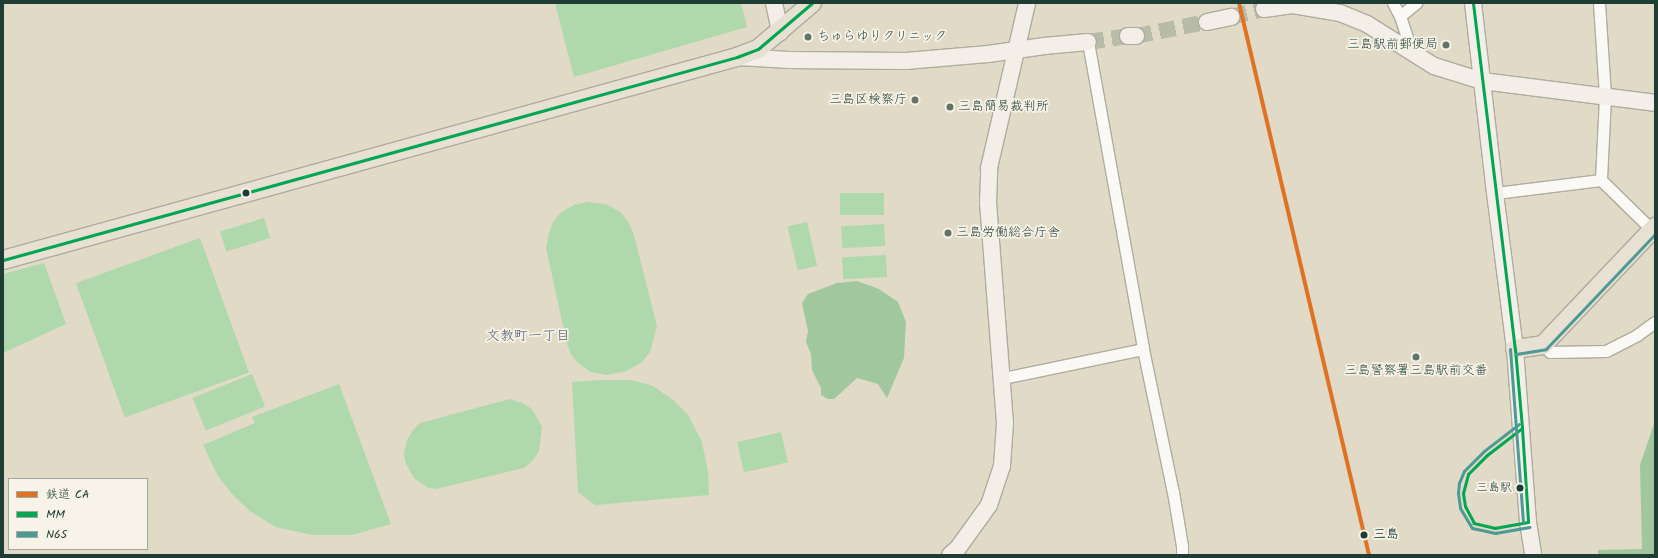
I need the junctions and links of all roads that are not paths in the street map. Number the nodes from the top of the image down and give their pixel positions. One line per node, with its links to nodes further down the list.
1 (774, 3): 12 (street)
2 (812, 3): 12 (main road)
3 (1027, 3): 14 (street)
4 (1393, 3): 9 (street)
5 (1416, 3): 9 (street)
6 (1473, 3): 17 (street)
7 (1599, 3): 18 (street)
8 (1264, 9): 15 (street)
9 (1400, 16): 15 (street)
10 (1231, 17): 11 (street)
11 (1207, 22)
12 (780, 32): 16 (main road)
13 (1088, 42): 14 (street); 26 (street)
14 (1016, 50): 16 (street); 28 (street)
15 (1410, 50): 17 (street)
16 (736, 57): 23 (main road)
17 (1482, 80): 18 (street); 21 (street)
18 (1605, 97): 19 (street); 20 (street)
19 (1655, 103)
20 (1602, 180): 21 (street); 22 (street)
21 (1495, 193): 27 (street)
22 (1653, 229): 25 (main road)
23 (3, 260)
24 (1655, 322): 25 (street)
25 (1543, 345): 27 (main road)
26 (1143, 348): 28 (street); 30 (street)
27 (1515, 349): 31 (street)
28 (1003, 378): 29 (street)
29 (950, 555)
30 (1182, 555)
31 (1533, 555)

